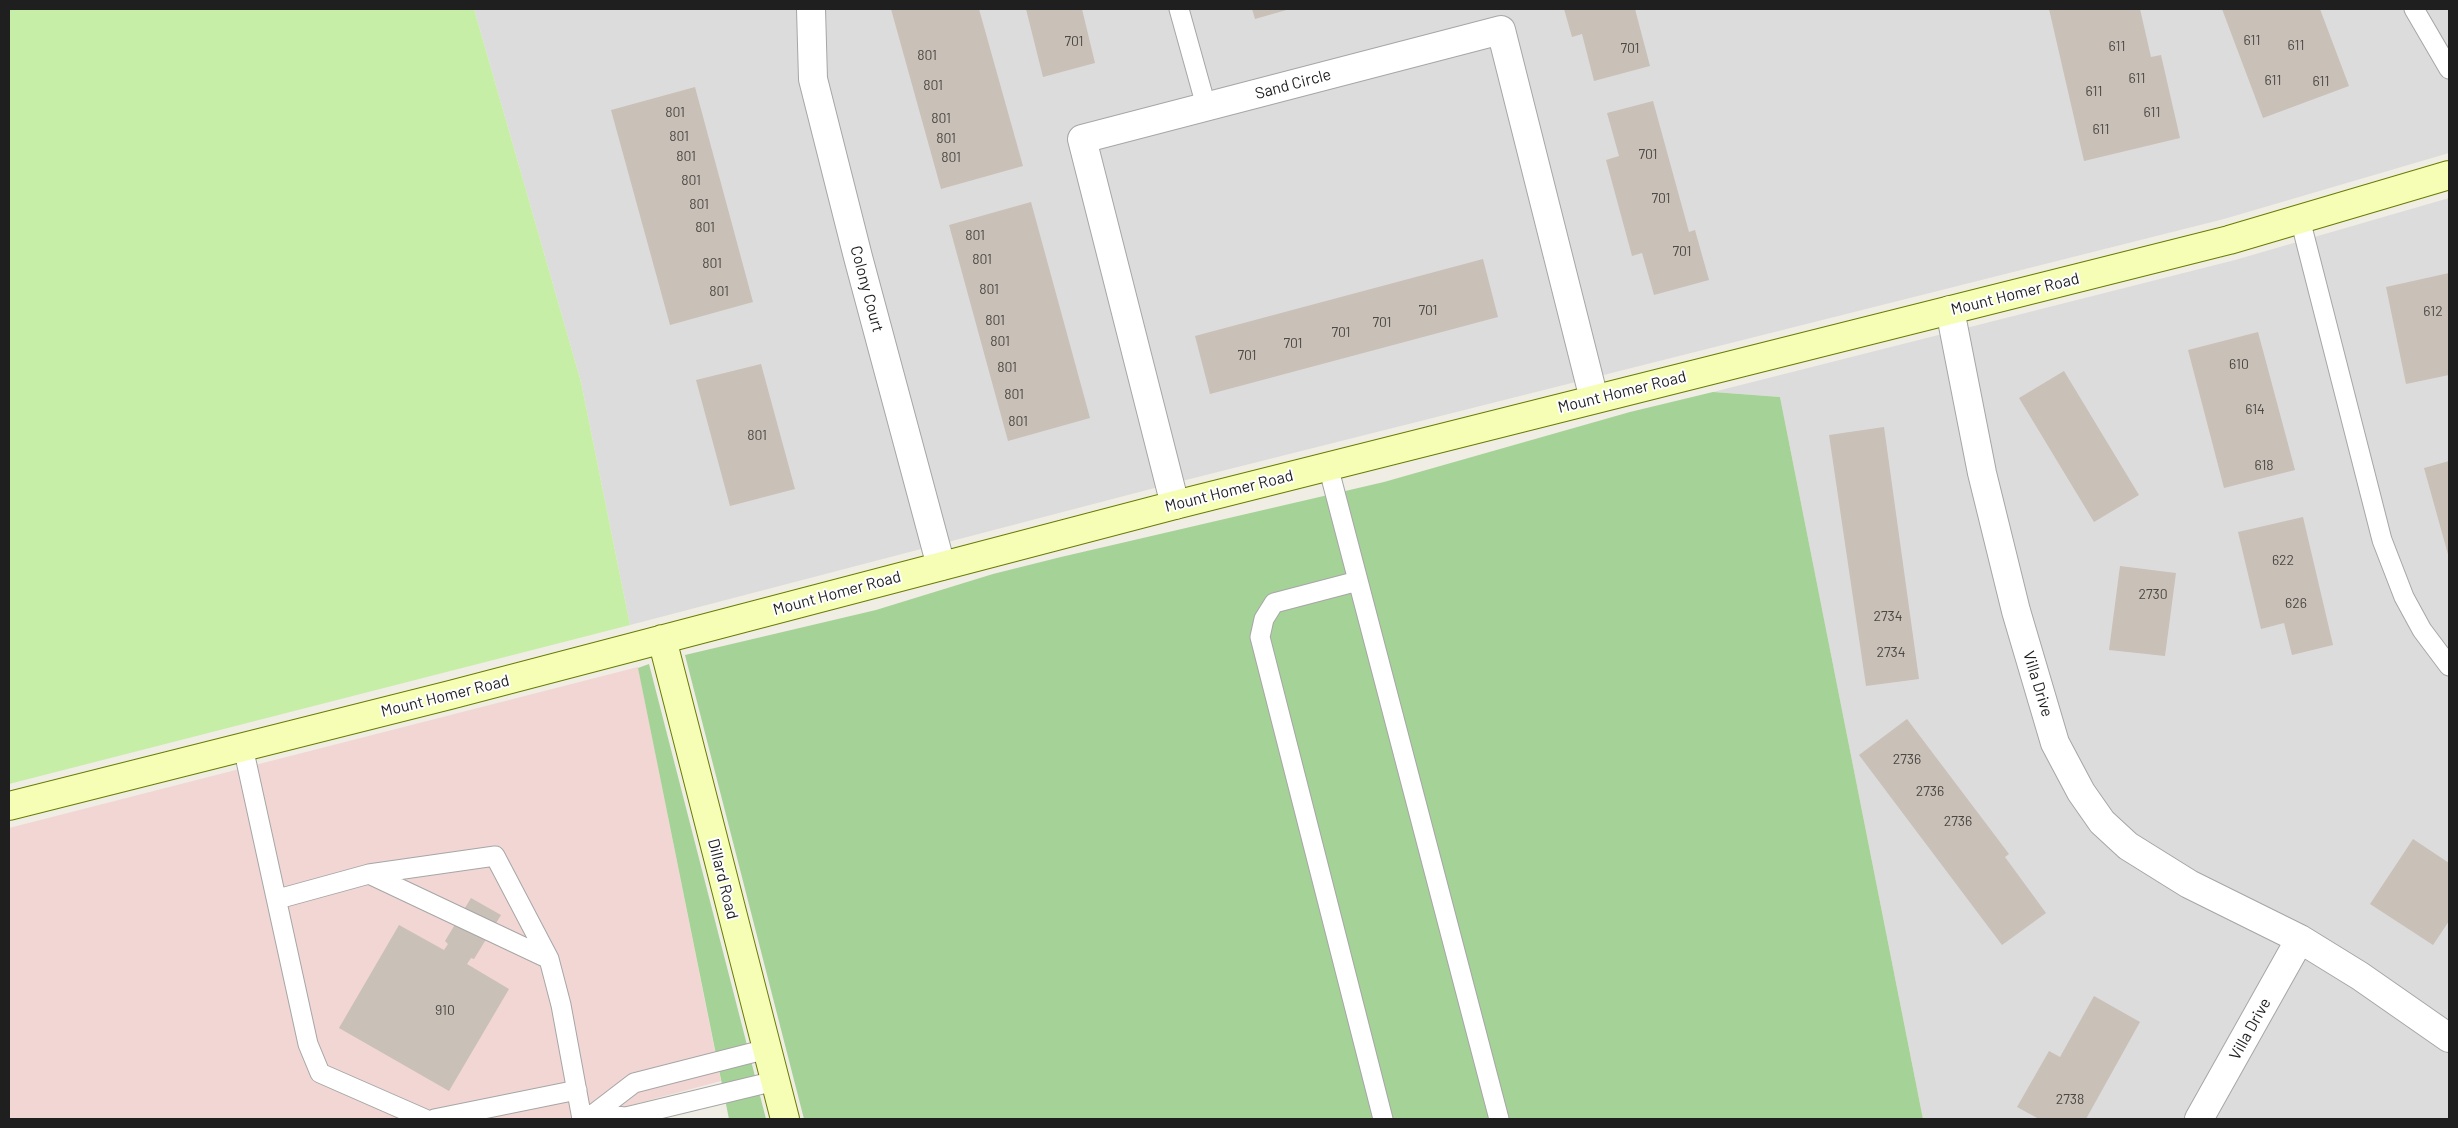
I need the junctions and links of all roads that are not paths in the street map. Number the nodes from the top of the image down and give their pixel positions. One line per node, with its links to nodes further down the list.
1 (811, 9): 12 (street, Colony Court)
2 (1179, 9): 5 (lane)
3 (2414, 9): 4 (lane)
4 (2449, 69)
5 (1206, 106): 9 (street, Sand Circle); 11 (street, Sand Circle)
6 (2449, 175): 7 (street, Mount Homer Road)
7 (2300, 219): 8 (street, Mount Homer Road); 15 (lane)
8 (1950, 310): 9 (street, Mount Homer Road); 20 (street, Villa Drive)
9 (1594, 399): 10 (street, Mount Homer Road)
10 (1328, 466): 11 (street, Mount Homer Road); 13 (lane)
11 (1175, 505): 12 (street, Mount Homer Road)
12 (941, 566): 14 (street, Mount Homer Road)
13 (1358, 581): 30 (lane); 31 (lane)
14 (662, 639): 16 (street, Mount Homer Road); 23 (street, Dillard Road)
15 (2449, 666)
16 (243, 747): 17 (street, Mount Homer Road); 19 (lane)
17 (9, 806)
18 (370, 874): 19 (lane); 21 (lane); 21 (lane)
19 (278, 899): 27 (lane)
20 (2300, 940): 22 (street, Villa Drive); 32 (street, Villa Drive)
21 (549, 959): 25 (lane)
22 (2449, 1038)
23 (767, 1049): 24 (street, Dillard Road); 26 (lane)
24 (775, 1081): 26 (lane); 29 (street, Dillard Road)
25 (577, 1090): 26 (lane); 28 (lane)
26 (587, 1117)
27 (425, 1119)
28 (434, 1119)
29 (785, 1119)
30 (1383, 1119)
31 (1498, 1119)
32 (2200, 1119)

